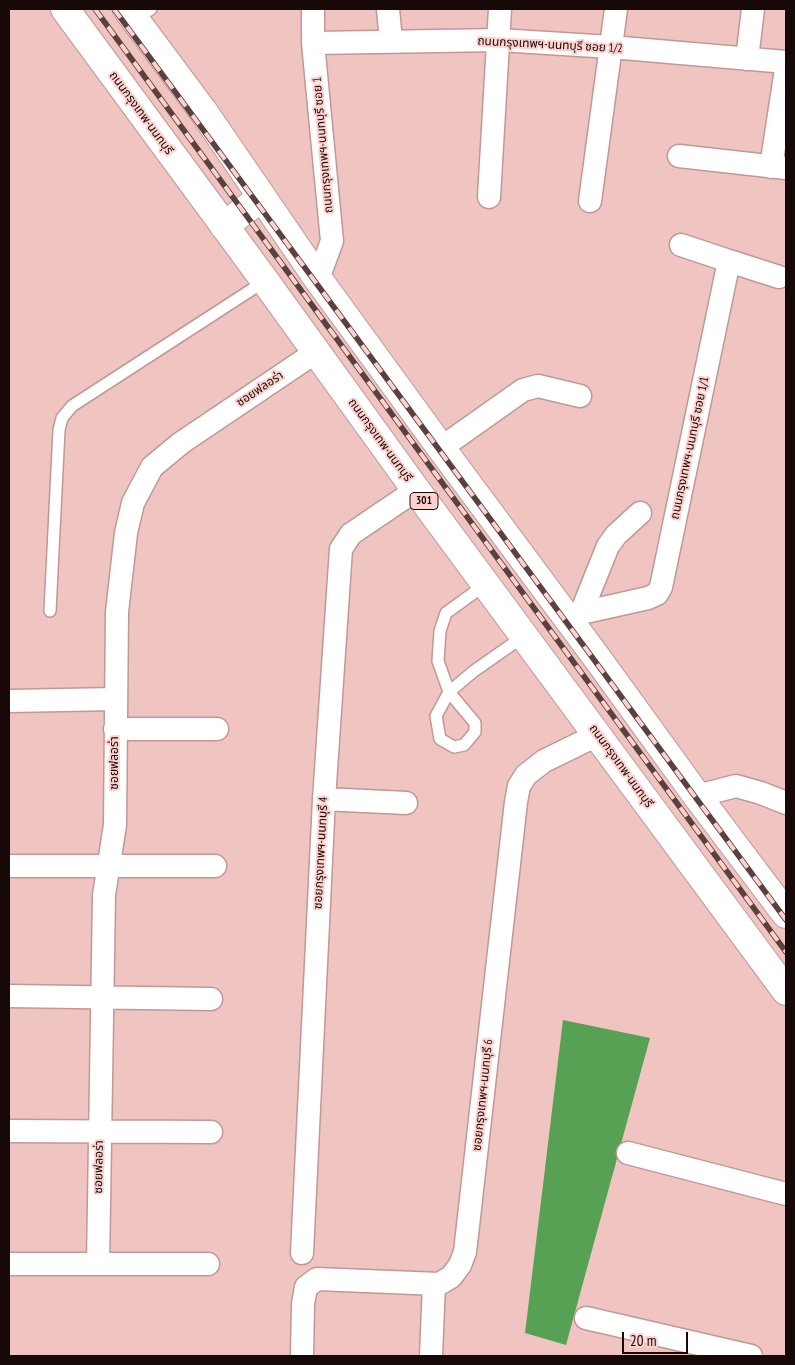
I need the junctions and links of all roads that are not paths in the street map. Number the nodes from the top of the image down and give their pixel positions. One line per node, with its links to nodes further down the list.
1 (65, 9): 20 (main road, ถนนกรุงเทพ-นนทบุรี / 301)
2 (313, 9): 10 (street, ถนนกรุงเทพฯ-นนทบุรี ซอย 1)
3 (388, 9): 9 (street)
4 (500, 9): 8 (street)
5 (616, 9): 11 (street)
6 (753, 9): 12 (street)
7 (138, 12): 17 (main road)
8 (499, 40): 9 (street, ถนนกรุงเทพฯ-นนทบุรี ซอย 1/2); 11 (street, ถนนกรุงเทพฯ-นนทบุรี ซอย 1/2); 18 (street)
9 (391, 41): 10 (street, ถนนกรุงเทพฯ-นนทบุรี ซอย 1/2)
10 (313, 43): 24 (street, ถนนกรุงเทพฯ-นนทบุรี ซอย 1)
11 (611, 47): 12 (street, ถนนกรุงเทพฯ-นนทบุรี ซอย 1/2); 19 (street)
12 (747, 59): 13 (street, ถนนกรุงเทพฯ-นนทบุรี ซอย 1/2)
13 (786, 62)
14 (786, 69): 16 (street)
15 (679, 156): 16 (street)
16 (779, 167)
17 (262, 197): 20 (main road); 24 (main road)
18 (489, 197)
19 (590, 201)
20 (224, 226): 25 (main road, ถนนกรุงเทพ-นนทบุรี / 301)
21 (681, 246): 22 (street)
22 (729, 261): 23 (street); 33 (street, ถนนกรุงเทพฯ-นนทบุรี ซอย 1/1)
23 (779, 277)
24 (318, 279): 28 (main road)
25 (265, 281): 26 (main road, ถนนกรุงเทพ-นนทบุรี / 301); 32 (lane)
26 (316, 352): 29 (main road, ถนนกรุงเทพ-นนทบุรี / 301); 36 (street, ซอยฟลอร่า)
27 (580, 396): 28 (street)
28 (441, 448): 33 (main road)
29 (416, 490): 31 (main road, ถนนกรุงเทพ-นนทบุรี / 301); 42 (street, ซอยกรุงเทพฯ-นนทบุรี 4)
30 (640, 513): 33 (street)
31 (486, 584): 34 (main road, ถนนกรุงเทพ-นนทบุรี / 301); 35 (lane)
32 (50, 612)
33 (575, 617): 41 (main road)
34 (524, 636): 35 (lane); 40 (main road, ถนนกรุงเทพ-นนทบุรี / 301)
35 (449, 692): 35 (lane)
36 (116, 699): 37 (street); 39 (street, ซอยฟลอร่า)
37 (9, 700)
38 (217, 729): 39 (street)
39 (115, 730): 46 (street, ซอยฟลอร่า)
40 (598, 735): 49 (main road, ถนนกรุงเทพ-นนทบุรี / 301); 62 (street, ซอยกรุงเทพฯ-นนทบุรี 6)
41 (697, 796): 44 (street); 48 (main road)
42 (324, 799): 43 (street); 58 (street, ซอยกรุงเทพฯ-นนทบุรี 4)
43 (406, 803)
44 (786, 804)
45 (9, 866): 46 (street)
46 (109, 866): 47 (street); 51 (street, ซอยฟลอร่า)
47 (215, 866)
48 (786, 914)
49 (786, 991)
50 (9, 996): 51 (street)
51 (102, 997): 52 (street); 54 (street, ซอยฟลอร่า)
52 (211, 998)
53 (9, 1131): 54 (street)
54 (100, 1132): 55 (street); 60 (street, ซอยฟลอร่า)
55 (211, 1132)
56 (628, 1153): 57 (street)
57 (786, 1194)
58 (302, 1253)
59 (9, 1264): 60 (street)
60 (98, 1264): 61 (street)
61 (208, 1264)
62 (434, 1284): 64 (street); 65 (street)
63 (586, 1318): 66 (street)
64 (302, 1356)
65 (431, 1356)
66 (751, 1356)

